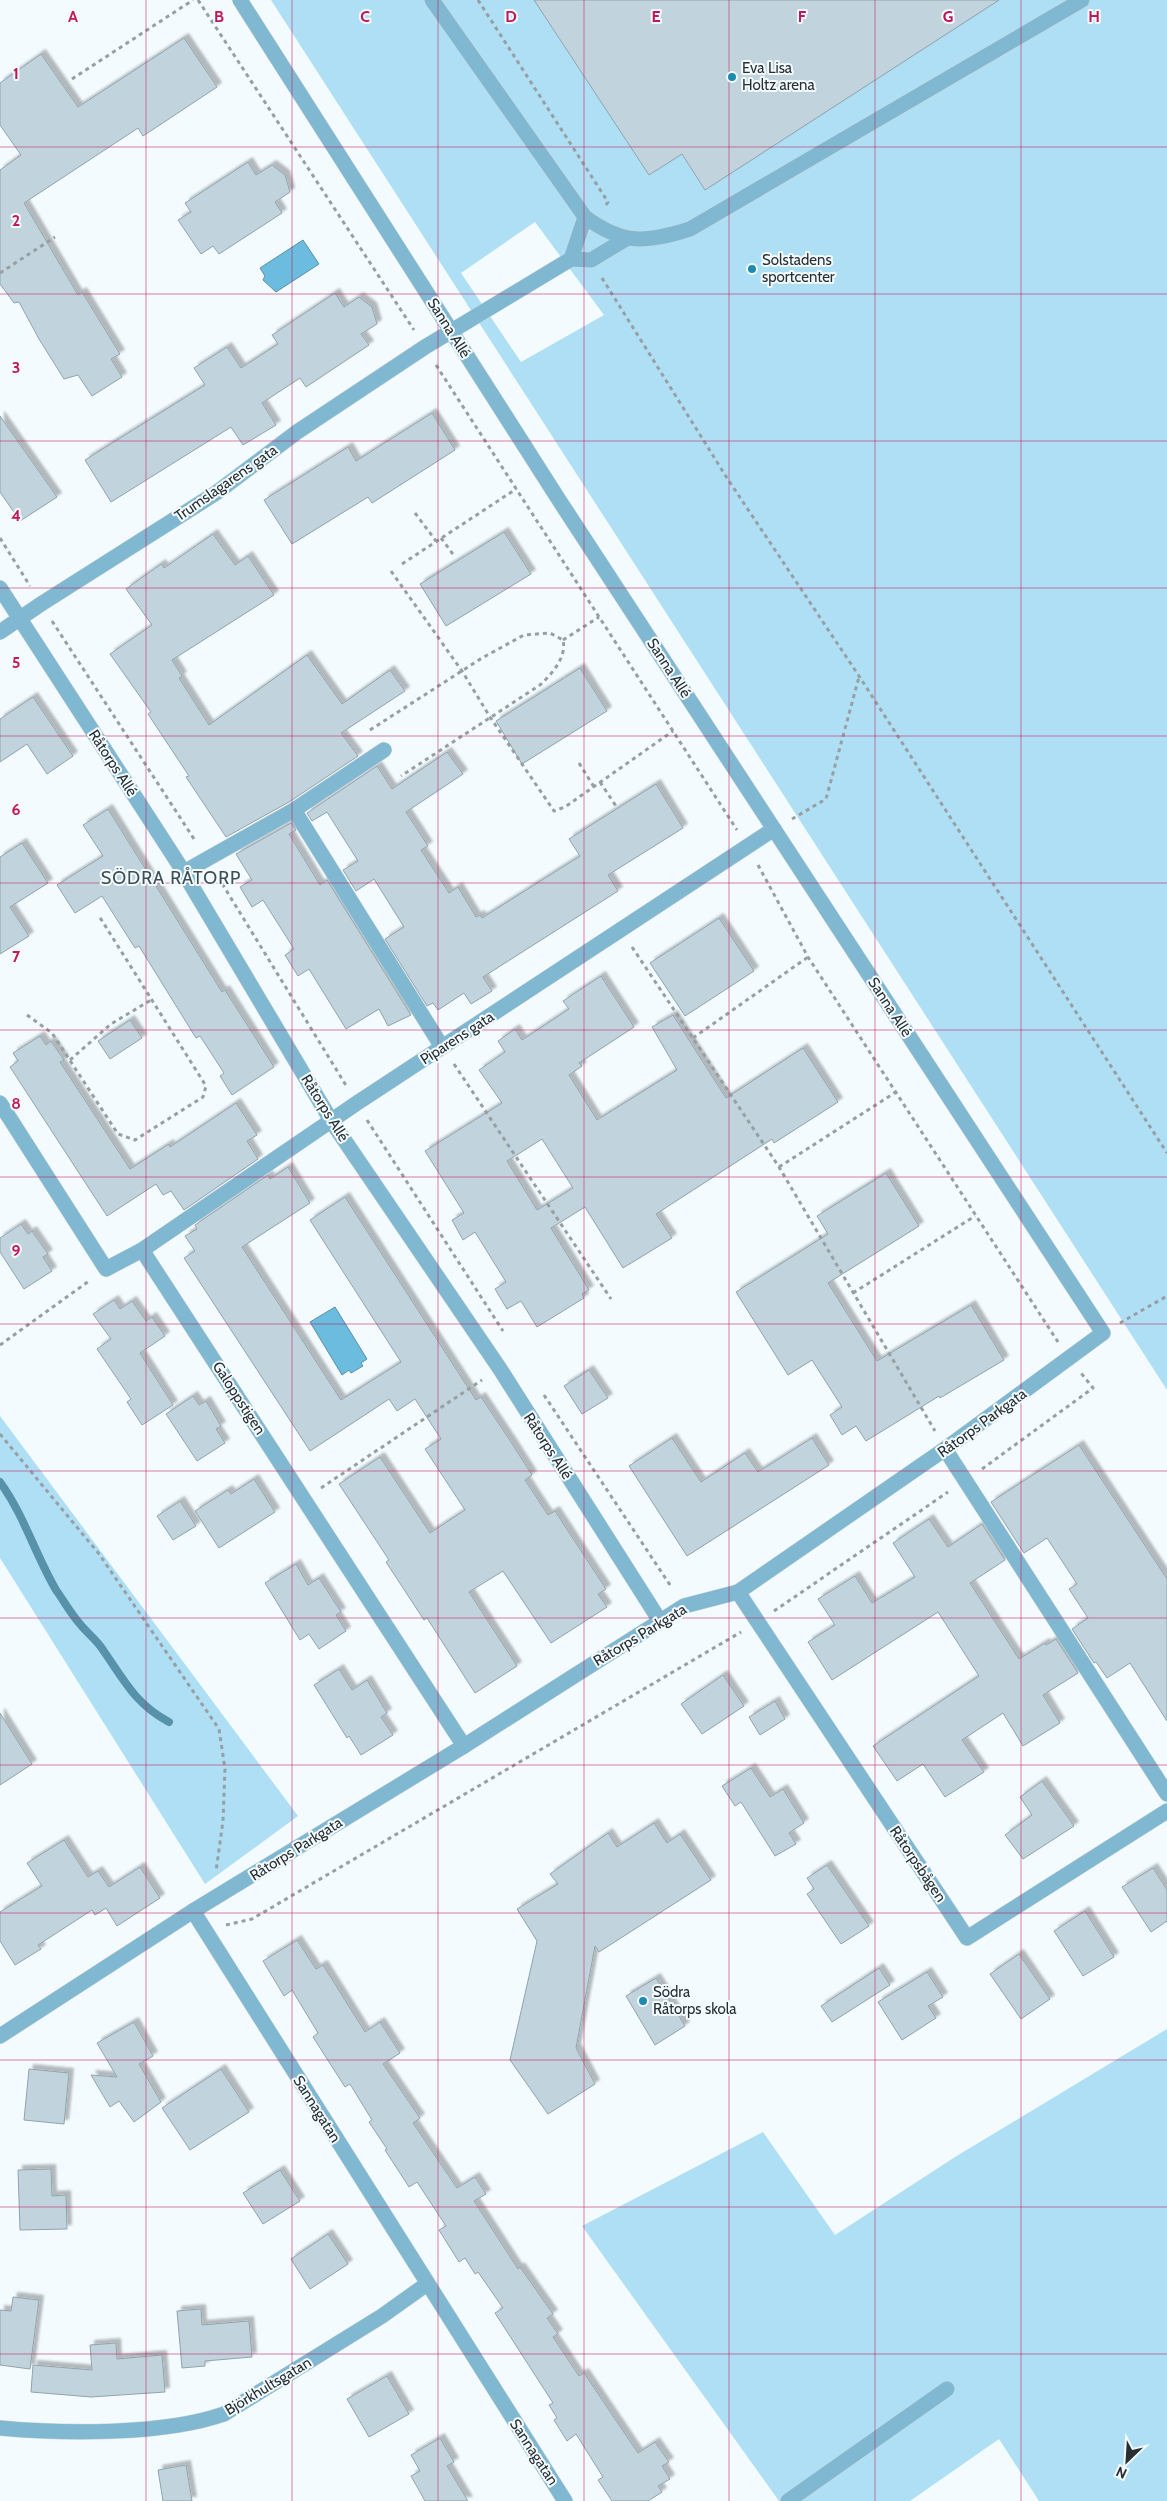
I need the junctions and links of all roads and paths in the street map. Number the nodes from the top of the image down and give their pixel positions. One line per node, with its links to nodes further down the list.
1 (193, 0): 7 (path)
2 (198, 0): 15 (path)
3 (240, 0): 14 (street, Sanna Allé)
4 (432, 0): 8 (street)
5 (478, 0): 8 (path)
6 (1082, 0): 10 (street)
7 (72, 79)
8 (590, 221): 10 (street); 11 (street)
9 (55, 237): 13 (path)
10 (626, 239): 12 (street)
11 (572, 259): 12 (street); 14 (street, Trumslagarens gata)
12 (591, 260): 31 (path)
13 (0, 273)
14 (451, 330): 15 (street, Trumslagarens gata); 42 (street, Sanna Allé)
15 (425, 347): 16 (path); 25 (street, Trumslagarens gata)
16 (516, 489): 19 (path); 26 (path)
17 (415, 513): 20 (path)
18 (0, 538): 25 (path)
19 (441, 538): 20 (path); 21 (path)
20 (436, 541): 22 (path)
21 (455, 557)
22 (402, 564)
23 (391, 571): 30 (path)
24 (0, 588): 27 (street, Råtorps Allé)
25 (41, 604): 27 (street, Trumslagarens gata); 44 (path)
26 (600, 617): 29 (path); 34 (path)
27 (21, 620): 28 (street, Trumslagarens gata); 45 (street, Råtorps Allé)
28 (0, 632)
29 (563, 640): 30 (path); 32 (path)
30 (462, 671): 32 (path); 33 (path)
31 (859, 676): 42 (path); 58 (path)
32 (490, 717): 37 (path); 39 (path)
33 (370, 730)
34 (673, 731): 38 (path); 43 (path)
35 (384, 750): 41 (street)
36 (580, 763): 39 (path)
37 (400, 776)
38 (600, 782): 39 (path); 40 (path)
39 (594, 786)
40 (616, 806)
41 (294, 810): 44 (street); 52 (street)
42 (774, 829): 43 (street, Piparens gata); 67 (street, Sanna Allé)
43 (747, 845): 47 (street, Piparens gata); 48 (path)
44 (207, 858): 45 (street); 56 (path)
45 (184, 872): 57 (street, Råtorps Allé)
46 (99, 916): 49 (path)
47 (620, 929): 51 (path); 52 (street, Piparens gata)
48 (808, 957): 51 (path); 54 (path)
49 (151, 1000): 53 (path); 53 (path)
50 (27, 1015): 53 (path)
51 (693, 1038): 59 (path)
52 (442, 1047): 56 (street, Piparens gata); 65 (path)
53 (69, 1060)
54 (896, 1091): 59 (path); 60 (path)
55 (0, 1103): 62 (street)
56 (357, 1104): 57 (street, Piparens gata); 66 (path)
57 (332, 1122): 61 (street, Piparens gata); 70 (street, Råtorps Allé)
58 (1167, 1153)
59 (779, 1166): 63 (path)
60 (975, 1216): 63 (path); 69 (path)
61 (142, 1250): 62 (street); 75 (street, Galoppstigen)
62 (106, 1269): 68 (path)
63 (853, 1293): 73 (path)
64 (1167, 1296): 67 (path)
65 (611, 1299)
66 (503, 1332)
67 (1103, 1333): 69 (street, Råtorps Parkgata)
68 (0, 1345)
69 (1070, 1359): 73 (street, Råtorps Parkgata); 74 (path)
70 (500, 1369): 75 (path); 78 (street, Råtorps Allé)
71 (541, 1390): 77 (path)
72 (0, 1434): 83 (path)
73 (945, 1449): 74 (street); 76 (street, Råtorps Parkgata)
74 (966, 1480): 79 (path); 81 (street)
75 (305, 1499): 80 (street, Galoppstigen)
76 (738, 1592): 77 (street, Råtorps Parkgata); 79 (street, Råtorpsbågen)
77 (684, 1606): 78 (street, Råtorps Parkgata)
78 (660, 1621): 80 (street, Råtorps Parkgata)
79 (757, 1622): 82 (street, Råtorpsbågen); 85 (path)
80 (464, 1746): 83 (street, Råtorps Parkgata)
81 (1167, 1794)
82 (1167, 1811)
83 (212, 1902): 84 (street, Råtorps Parkgata)
84 (193, 1911): 85 (street, Sannagatan); 86 (street)
85 (205, 1930): 87 (street, Sannagatan)
86 (0, 2036)
87 (427, 2284): 89 (street, Björkhultsgatan); 90 (street, Sannagatan)
88 (947, 2389): 91 (street)
89 (0, 2428)
90 (565, 2501)
91 (788, 2501)

